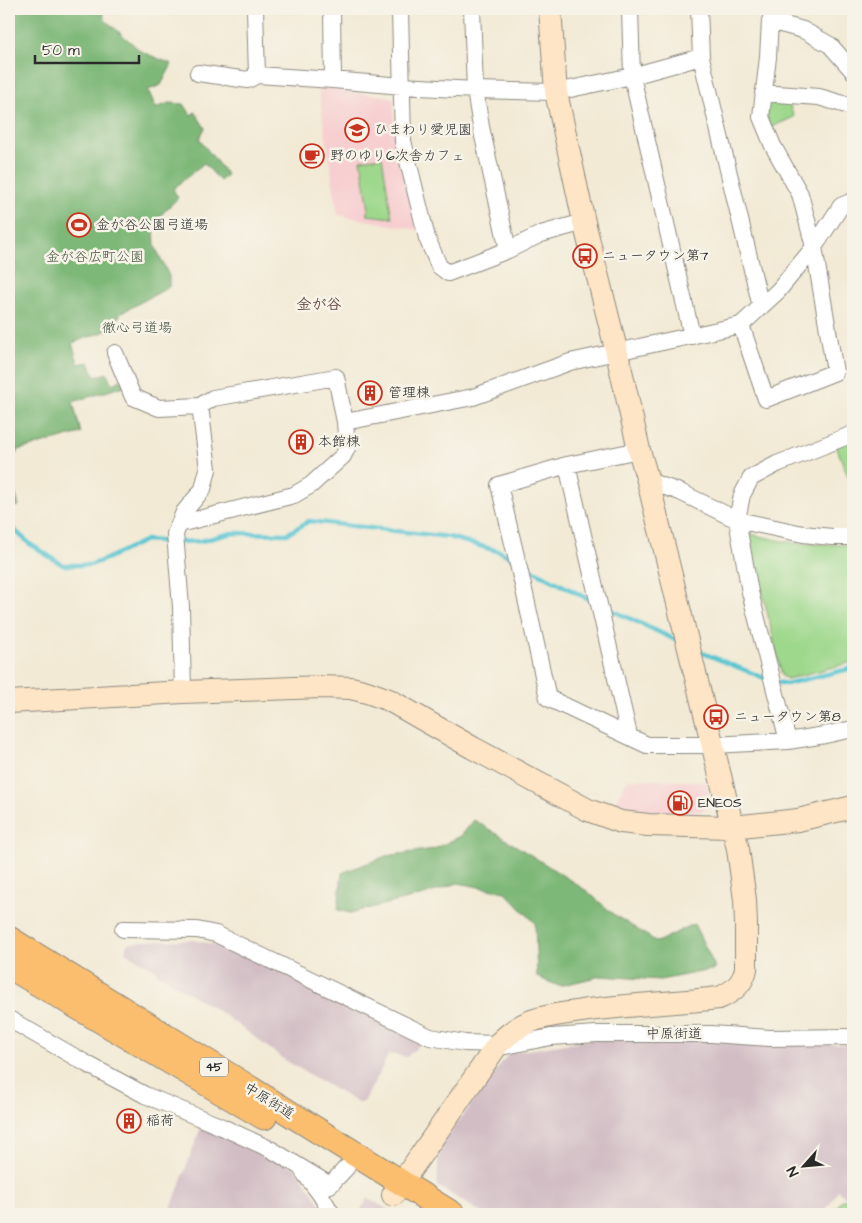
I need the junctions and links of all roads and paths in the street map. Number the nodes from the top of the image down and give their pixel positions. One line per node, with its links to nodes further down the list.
1 (256, 9): 12 (street)
2 (332, 9): 14 (street)
3 (400, 9): 15 (street)
4 (472, 9): 16 (street)
5 (550, 9): 17 (street)
6 (630, 9): 13 (street)
7 (699, 9): 9 (street)
8 (772, 15): 10 (street); 18 (street)
9 (701, 57): 13 (street); 24 (street)
10 (853, 71)
11 (198, 73): 12 (street)
12 (257, 75): 14 (street)
13 (632, 76): 17 (street); 26 (street)
14 (333, 80): 15 (street)
15 (402, 86): 16 (street); 23 (street)
16 (475, 90): 17 (street); 23 (street)
17 (556, 92): 21 (street)
18 (759, 100): 19 (street); 22 (street)
19 (853, 107)
20 (853, 201): 22 (street)
21 (584, 222): 23 (street); 28 (street)
22 (814, 247): 24 (street); 25 (street)
23 (508, 250)
24 (761, 307): 25 (street)
25 (741, 325): 26 (street)
26 (692, 336): 28 (street)
27 (115, 353): 29 (street)
28 (617, 353): 30 (street); 32 (street)
29 (200, 406): 30 (street); 36 (street)
30 (345, 422): 36 (street)
31 (853, 434): 35 (street)
32 (639, 450): 33 (street); 34 (street)
33 (567, 465): 41 (street); 41 (street)
34 (648, 481): 35 (street); 43 (street)
35 (737, 520): 37 (street); 42 (street)
36 (177, 535): 38 (street)
37 (853, 536)
38 (183, 692): 39 (street); 45 (street)
39 (9, 702)
40 (853, 729): 42 (street)
41 (629, 735): 43 (street)
42 (788, 741): 43 (street)
43 (713, 745): 45 (street)
44 (853, 807): 45 (street)
45 (732, 826): 51 (street)
46 (123, 929): 51 (street, 中原街道)
47 (9, 939): 54 (main road, 中原街道 / 45)
48 (9, 966): 53 (main road, 中原街道 / 45)
49 (9, 1018): 52 (street)
50 (853, 1037): 51 (street, 中原街道)
51 (496, 1046): 54 (street)
52 (298, 1165): 53 (street); 55 (street)
53 (347, 1167): 54 (main road, 中原街道 / 45)
54 (397, 1189): 56 (main road, 中原街道 / 45); 57 (main road, 中原街道 / 45)
55 (332, 1214)
56 (424, 1214)
57 (452, 1214)

